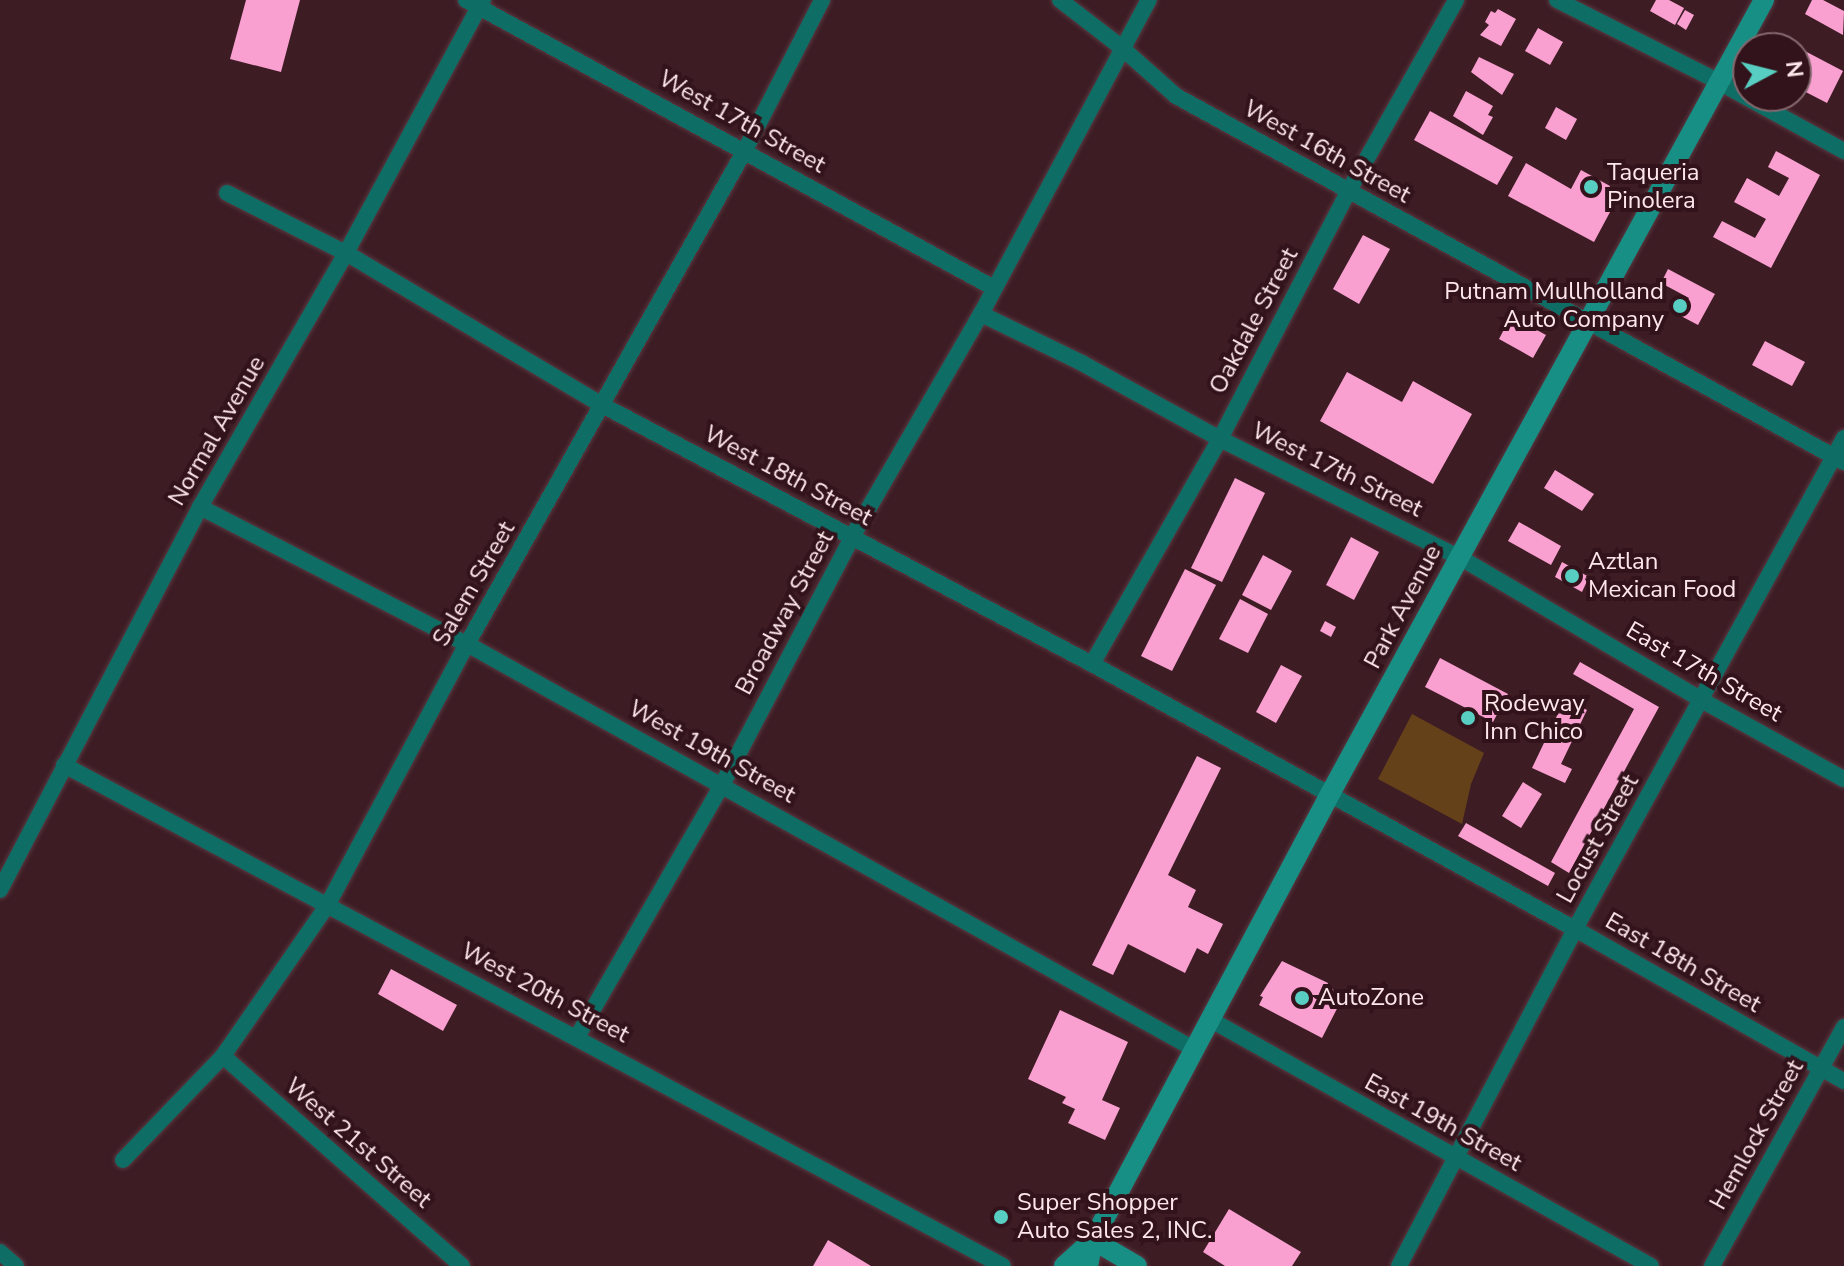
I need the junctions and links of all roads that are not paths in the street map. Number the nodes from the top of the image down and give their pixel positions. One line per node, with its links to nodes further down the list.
1 (822, 0): 10 (street, Salem Street)
2 (1060, 0): 8 (street, West 16th Street)
3 (1149, 0): 8 (street, Broadway Street)
4 (1456, 0): 12 (street, Oakdale Street)
5 (1557, 0): 9 (street)
6 (1764, 0): 9 (main road, Park Avenue)
7 (476, 2): 10 (street, West 17th Street); 14 (street, Normal Avenue)
8 (1122, 48): 12 (street, West 16th Street); 15 (street, Broadway Street)
9 (1719, 82): 11 (street); 17 (main road, Park Avenue)
10 (745, 150): 15 (street, West 17th Street); 18 (street, Salem Street)
11 (1844, 151)
12 (1348, 192): 17 (street, West 16th Street); 20 (street, Oakdale Street)
13 (227, 193): 14 (street, West 18th Street)
14 (346, 253): 18 (street, West 18th Street); 22 (street, Normal Avenue)
15 (994, 288): 16 (street, Broadway Street)
16 (981, 314): 20 (street, West 17th Street); 23 (street, Broadway Street)
17 (1589, 320): 21 (street, West 16th Street); 24 (main road, Park Avenue)
18 (604, 406): 23 (street, West 18th Street); 25 (street, Salem Street)
19 (1844, 438): 21 (street, Locust Street)
20 (1220, 439): 24 (street, West 17th Street); 26 (street, Oakdale Street)
21 (1839, 459): 27 (street, Locust Street)
22 (200, 507): 25 (street, West 19th Street); 28 (street, Normal Avenue)
23 (852, 537): 26 (street, West 18th Street); 30 (street, Broadway Street)
24 (1459, 557): 27 (street, East 17th Street); 31 (main road, Park Avenue)
25 (467, 644): 30 (street, West 19th Street); 33 (street, Salem Street)
26 (1092, 664): 31 (street, West 18th Street)
27 (1703, 701): 29 (street, East 17th Street); 34 (street, Locust Street)
28 (64, 765): 32 (street, Normal Avenue); 33 (street, West 20th Street)
29 (1844, 779)
30 (722, 785): 37 (street, Broadway Street); 38 (street, West 19th Street)
31 (1330, 794): 34 (street, East 18th Street); 35 (main road, Park Avenue)
32 (0, 890)
33 (327, 906): 37 (street, West 20th Street); 39 (street, Salem Street)
34 (1575, 929): 40 (street, East 18th Street); 42 (street, Locust Street)
35 (1211, 1020): 38 (main road, Park Avenue); 42 (street, East 19th Street)
36 (1844, 1027): 40 (street, Hemlock Street)
37 (577, 1037): 48 (street, West 20th Street)
38 (1194, 1049): 44 (main road, Park Avenue)
39 (223, 1056): 43 (street, Salem Street); 47 (street, West 21st Street)
40 (1820, 1068): 41 (street, East 18th Street); 54 (street, Hemlock Street)
41 (1844, 1081)
42 (1454, 1157): 52 (street, Locust Street); 53 (street, East 19th Street)
43 (123, 1160)
44 (1093, 1240): 49 (main road, Park Avenue); 50 (main road, Park Avenue); 51 (main road)
45 (0, 1252): 46 (street)
46 (16, 1266)
47 (462, 1266)
48 (1003, 1266)
49 (1064, 1266)
50 (1088, 1266)
51 (1137, 1266)
52 (1399, 1266)
53 (1651, 1266)
54 (1712, 1266)

